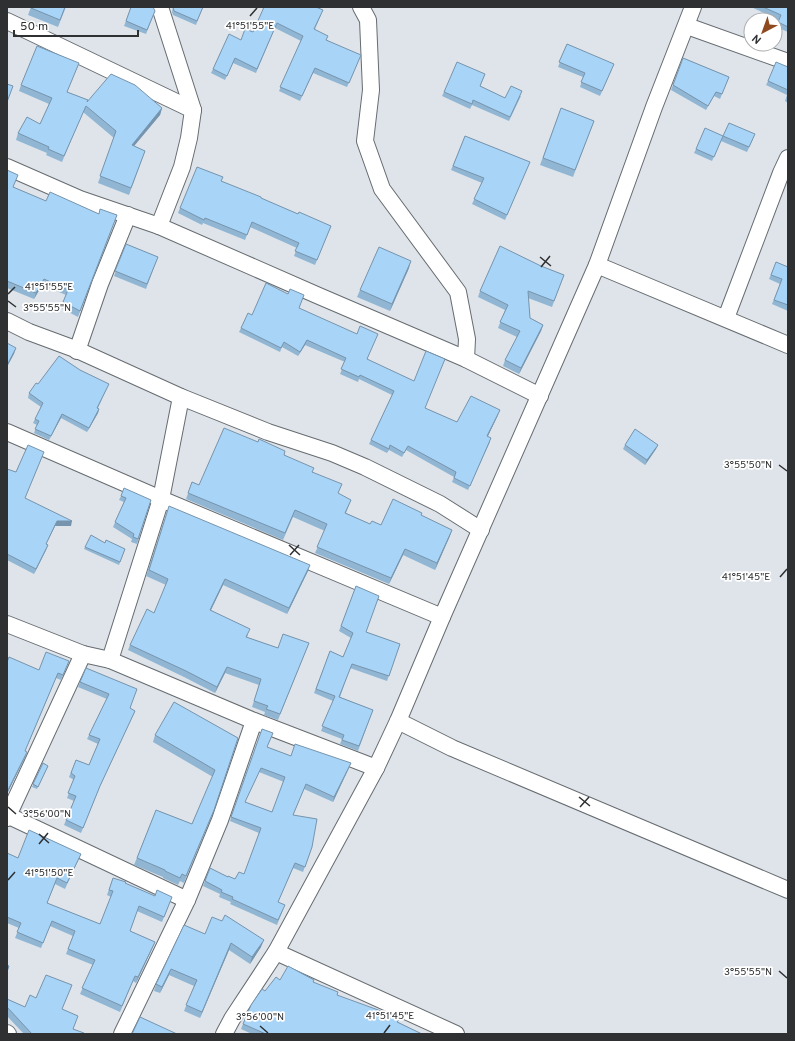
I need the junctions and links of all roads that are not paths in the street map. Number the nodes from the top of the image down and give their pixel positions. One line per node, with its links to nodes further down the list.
1 (160, 7): 7 (street)
2 (361, 7): 17 (street)
3 (693, 7): 5 (street)
4 (7, 21): 7 (street)
5 (687, 26): 6 (street); 12 (street)
6 (788, 62)
7 (193, 110): 11 (street)
8 (788, 158): 13 (street)
9 (7, 167): 10 (street)
10 (128, 215): 11 (street); 16 (street)
11 (158, 226): 17 (street)
12 (597, 265): 13 (street); 18 (street)
13 (726, 318): 15 (street)
14 (7, 321): 16 (street)
15 (788, 345)
16 (77, 351): 19 (street)
17 (466, 358): 18 (street)
18 (540, 396): 22 (street)
19 (181, 397): 21 (street); 22 (street)
20 (7, 432): 21 (street)
21 (161, 499): 23 (street); 26 (street)
22 (481, 530): 23 (street)
23 (442, 616): 28 (street)
24 (7, 624): 25 (street)
25 (83, 654): 26 (street); 30 (street)
26 (110, 660): 27 (street)
27 (254, 720): 29 (street); 32 (street)
28 (398, 721): 29 (street); 31 (street)
29 (376, 768): 33 (street)
30 (7, 816): 32 (street)
31 (788, 890)
32 (187, 900): 34 (street)
33 (276, 952): 35 (street); 36 (street)
34 (122, 1034)
35 (224, 1034)
36 (456, 1034)

